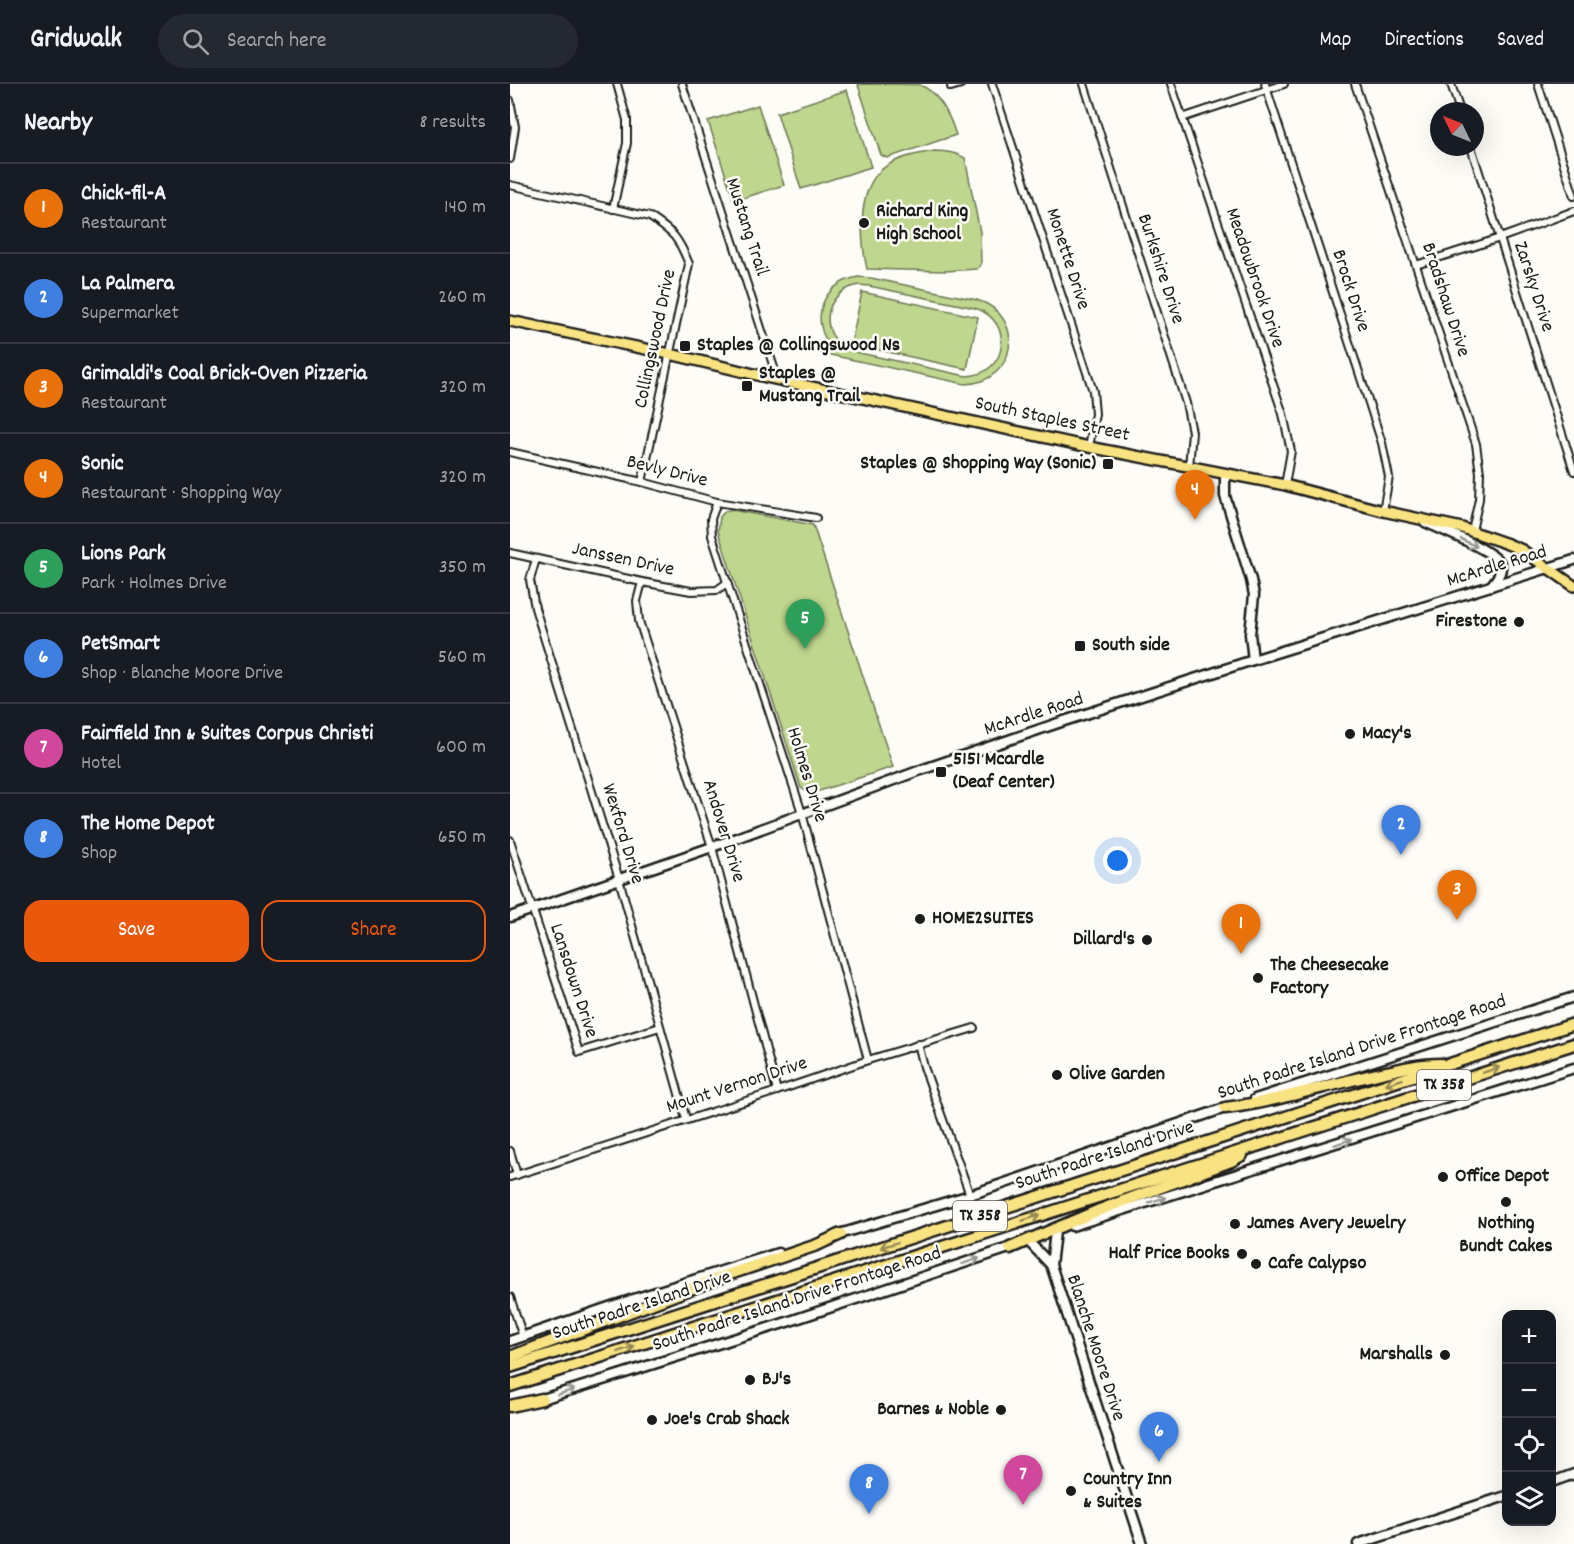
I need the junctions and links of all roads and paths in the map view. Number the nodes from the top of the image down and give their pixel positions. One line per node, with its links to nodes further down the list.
1 (617, 84): 20 (street)
2 (682, 84): 26 (street, Mustang Trail)
3 (961, 84): 11 (street)
4 (992, 84): 27 (street, Monette Drive)
5 (1083, 84): 29 (street, Burkshire Drive)
6 (1171, 84): 15 (street, Meadowbrook Drive)
7 (1284, 84): 12 (street)
8 (1355, 84): 23 (street, Bradshaw Drive)
9 (1451, 84): 14 (street)
10 (1538, 84): 19 (street)
11 (951, 87)
12 (1266, 87): 15 (street); 35 (street, Brock Drive)
13 (510, 100): 17 (street)
14 (1457, 102)
15 (1182, 118): 33 (street, Meadowbrook Drive)
16 (1474, 156): 22 (street, Zarsky Drive)
17 (510, 159)
18 (510, 185): 20 (street, Collingswood Drive)
19 (1574, 196)
20 (613, 209): 25 (street, Collingswood Drive)
21 (1574, 211): 22 (street)
22 (1500, 238): 23 (street); 30 (street, Zarsky Drive)
23 (1416, 265): 38 (street, Bradshaw Drive)
24 (510, 321): 25 (main road, South Staples Street)
25 (670, 354): 26 (main road, South Staples Street); 32 (street, Collingswood Drive)
26 (778, 380): 27 (main road, South Staples Street)
27 (1089, 447): 29 (main road, South Staples Street)
28 (510, 452): 32 (street, Bevly Drive)
29 (1189, 467): 31 (main road, South Staples Street)
30 (1574, 471)
31 (1226, 474): 33 (main road, South Staples Street); 47 (main road)
32 (642, 482): 34 (street, Bevly Drive)
33 (1285, 485): 35 (main road, South Staples Street)
34 (717, 502): 36 (street, Bevly Drive); 44 (street, Holmes Drive)
35 (1383, 511): 37 (main road, South Staples Street)
36 (816, 518)
37 (1416, 518): 38 (main road, South Staples Street); 46 (main road, one-way to 46)
38 (1472, 531): 42 (main road, South Staples Street)
39 (510, 553): 40 (street, Janssen Drive)
40 (536, 559): 43 (street, Janssen Drive); 51 (street, Wexford Drive)
41 (1574, 560): 42 (main road, McArdle Road)
42 (1549, 568): 45 (main road, South Staples Street); 46 (main road, McArdle Road)
43 (642, 582): 44 (street, Janssen Drive); 50 (street, Andover Drive)
44 (728, 582): 48 (street, Holmes Drive)
45 (1574, 586)
46 (1491, 587): 47 (main road, McArdle Road)
47 (1253, 660): 48 (main road, McArdle Road)
48 (802, 813): 50 (main road, McArdle Road); 60 (street, Holmes Drive)
49 (510, 840): 52 (street, Lansdown Drive)
50 (712, 847): 51 (main road, McArdle Road); 63 (street, Andover Drive)
51 (619, 879): 52 (main road, McArdle Road); 56 (street, Wexford Drive)
52 (533, 910): 53 (main road, McArdle Road); 56 (street, Lansdown Drive)
53 (510, 917)
54 (1574, 997): 64 (main road, South Padre Island Drive Frontage Road)
55 (1574, 1024): 61 (highway, South Padre Island Drive / TX 358)
56 (660, 1027): 65 (street, Wexford Drive)
57 (974, 1028): 58 (street, Mount Vernon Drive)
58 (918, 1044): 60 (street, Mount Vernon Drive); 70 (street)
59 (1574, 1044): 66 (highway, South Padre Island Drive / TX 358, one-way to 59)
60 (867, 1060): 63 (street, Mount Vernon Drive)
61 (1450, 1064): 64 (highway); 80 (highway, South Padre Island Drive / TX 358, one-way to 80)
62 (1574, 1068): 71 (main road, South Padre Island Drive Frontage Road, one-way to 62)
63 (777, 1091): 65 (street, Mount Vernon Drive)
64 (1225, 1108): 70 (main road, South Padre Island Drive Frontage Road)
65 (686, 1119): 68 (street, Mount Vernon Drive)
66 (1268, 1141): 74 (highway); 81 (highway, South Padre Island Drive / TX 358, one-way to 66)
67 (510, 1151): 68 (street)
68 (517, 1175): 69 (street, Mount Vernon Drive)
69 (510, 1177)
70 (970, 1195): 72 (main road, South Padre Island Drive Frontage Road)
71 (1055, 1232): 73 (main road, South Padre Island Drive Frontage Road); 75 (main road, Blanche Moore Drive)
72 (841, 1234): 77 (main road, South Padre Island Drive Frontage Road); 79 (highway)
73 (1029, 1242): 74 (main road, South Padre Island Drive Frontage Road); 75 (main road, Blanche Moore Drive)
74 (1010, 1248): 82 (main road, South Padre Island Drive Frontage Road, one-way to 74)
75 (1051, 1265): 87 (main road, Blanche Moore Drive)
76 (510, 1297): 77 (street)
77 (523, 1337): 78 (main road, South Padre Island Drive Frontage Road)
78 (510, 1341)
79 (510, 1357)
80 (510, 1367)
81 (510, 1386)
82 (542, 1399): 83 (highway)
83 (510, 1407)
84 (1574, 1474): 85 (main road)
85 (1556, 1480)
86 (1502, 1497): 88 (main road)
87 (1142, 1544)
88 (1358, 1544)

